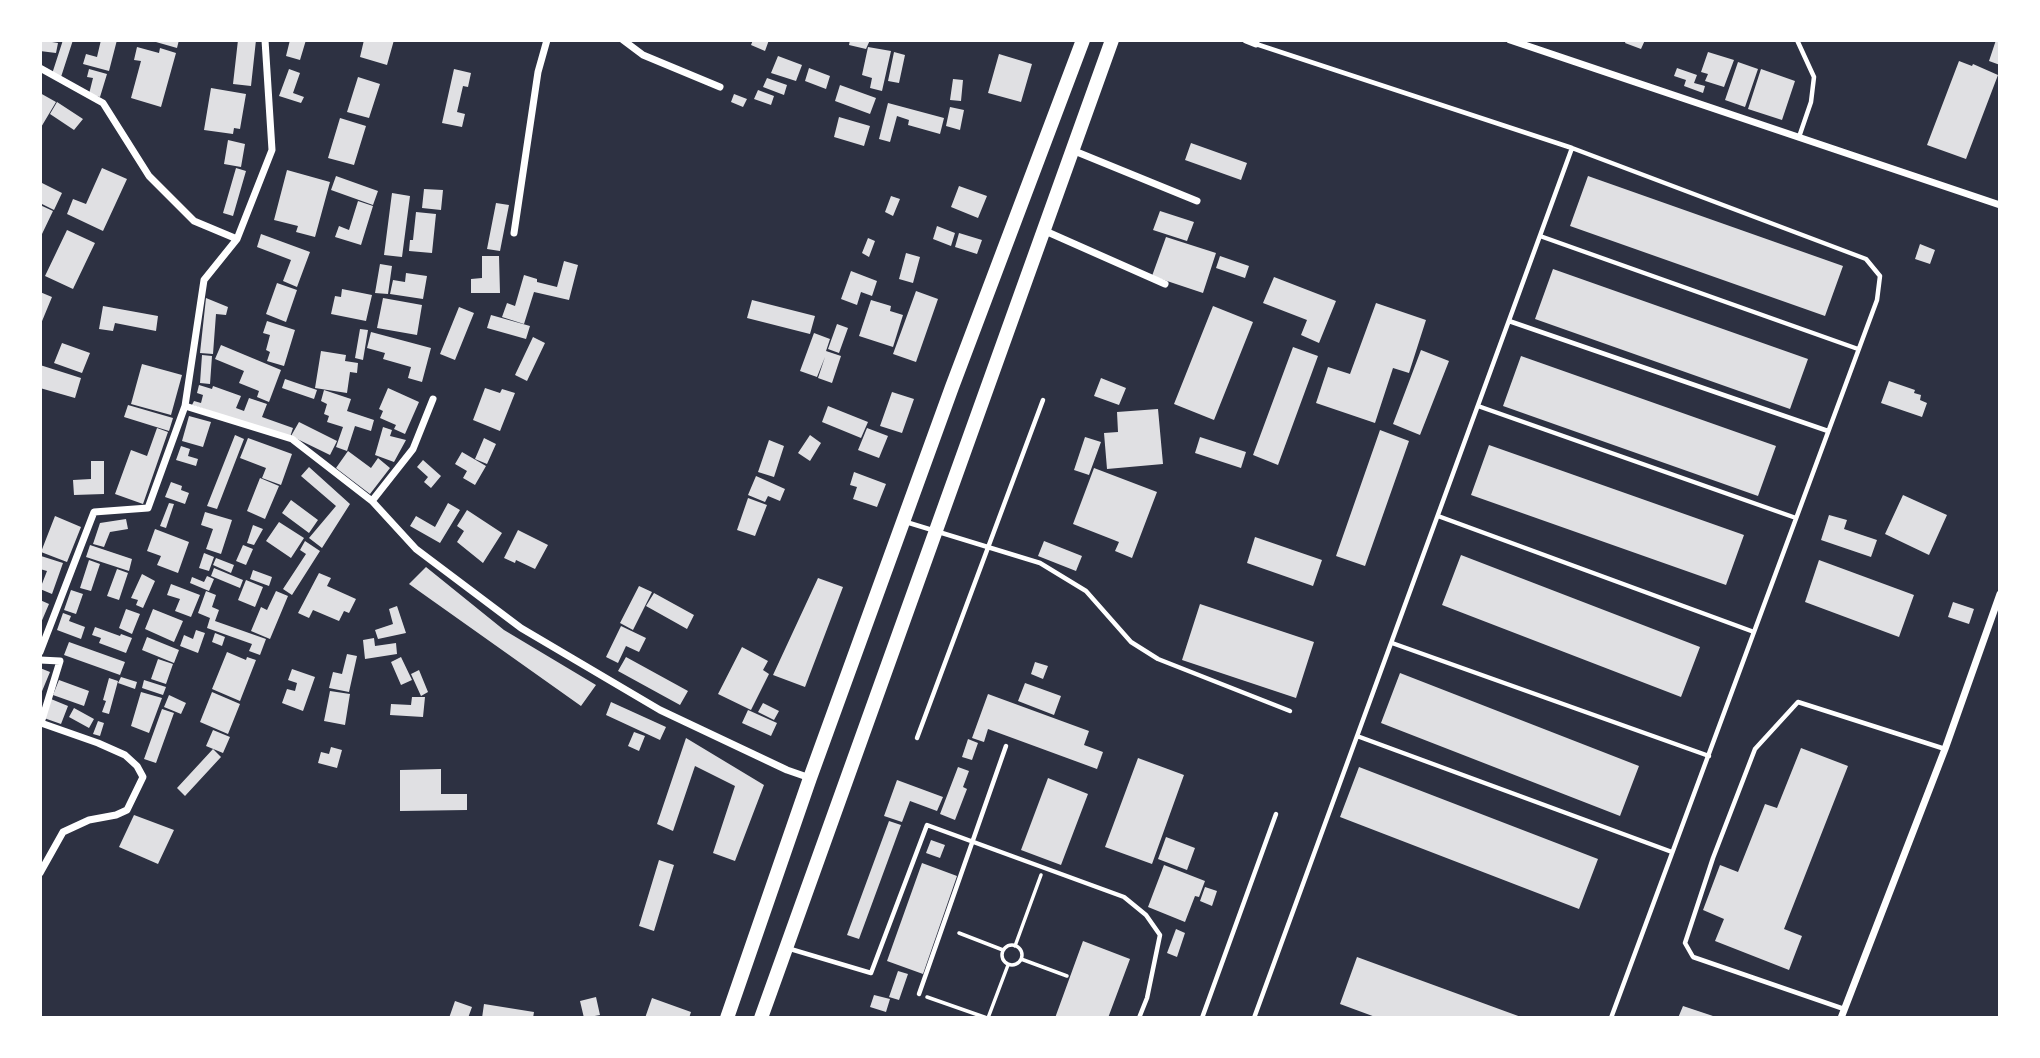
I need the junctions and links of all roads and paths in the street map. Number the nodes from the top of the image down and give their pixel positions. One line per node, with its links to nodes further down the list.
1 (265, 40): 20 (street)
2 (547, 40): 18 (street)
3 (623, 40): 11 (street)
4 (1083, 40): 32 (highway)
5 (1112, 40): 14 (highway)
6 (1246, 40): 9 (street)
7 (1510, 40): 12 (street)
8 (1797, 40): 12 (lane)
9 (1256, 44): 13 (lane)
10 (40, 68): 20 (street)
11 (720, 87)
12 (1799, 137): 16 (street)
13 (1572, 148): 19 (lane); 23 (lane)
14 (1071, 150): 15 (street); 17 (highway)
15 (1197, 201)
16 (2000, 205)
17 (1043, 230): 21 (street); 33 (highway)
18 (514, 233)
19 (1540, 236): 22 (lane); 23 (lane)
20 (237, 239): 26 (street)
21 (1165, 284)
22 (1509, 321): 27 (lane); 28 (lane)
23 (1858, 349): 28 (lane)
24 (433, 399): 29 (street)
25 (1043, 400): 34 (lane)
26 (185, 406): 29 (street); 38 (street)
27 (1478, 406): 30 (lane); 31 (lane)
28 (1828, 431): 31 (lane)
29 (372, 501): 46 (street)
30 (1438, 516): 36 (lane); 37 (lane)
31 (1796, 519): 36 (lane)
32 (905, 522): 33 (lane); 46 (highway)
33 (936, 531): 34 (lane); 54 (highway)
34 (988, 548): 40 (lane); 42 (lane)
35 (2000, 594): 44 (street)
36 (1754, 632): 45 (lane)
37 (1392, 643): 41 (lane); 45 (lane)
38 (40, 652)
39 (40, 660): 51 (street)
40 (1290, 711)
41 (1357, 736): 49 (lane); 66 (lane)
42 (917, 738)
43 (1006, 746): 48 (lane)
44 (1945, 749): 60 (street); 60 (lane)
45 (1709, 756): 49 (lane)
46 (810, 778): 61 (highway)
47 (1276, 814): 65 (lane)
48 (973, 841): 50 (lane); 54 (lane); 59 (lane)
49 (1672, 852): 67 (lane)
50 (1044, 867): 53 (path); 64 (lane)
51 (40, 873)
52 (959, 933): 55 (path)
53 (1015, 946): 55 (path); 56 (path)
54 (786, 948): 62 (highway)
55 (1003, 950): 57 (path)
56 (1021, 959): 57 (path); 58 (path)
57 (1008, 965): 63 (path)
58 (1067, 975)
59 (919, 994): 63 (path)
60 (1844, 1009): 68 (street)
61 (727, 1018)
62 (761, 1018)
63 (987, 1018)
64 (1139, 1018)
65 (1202, 1018)
66 (1254, 1018)
67 (1611, 1018)
68 (1841, 1018)

